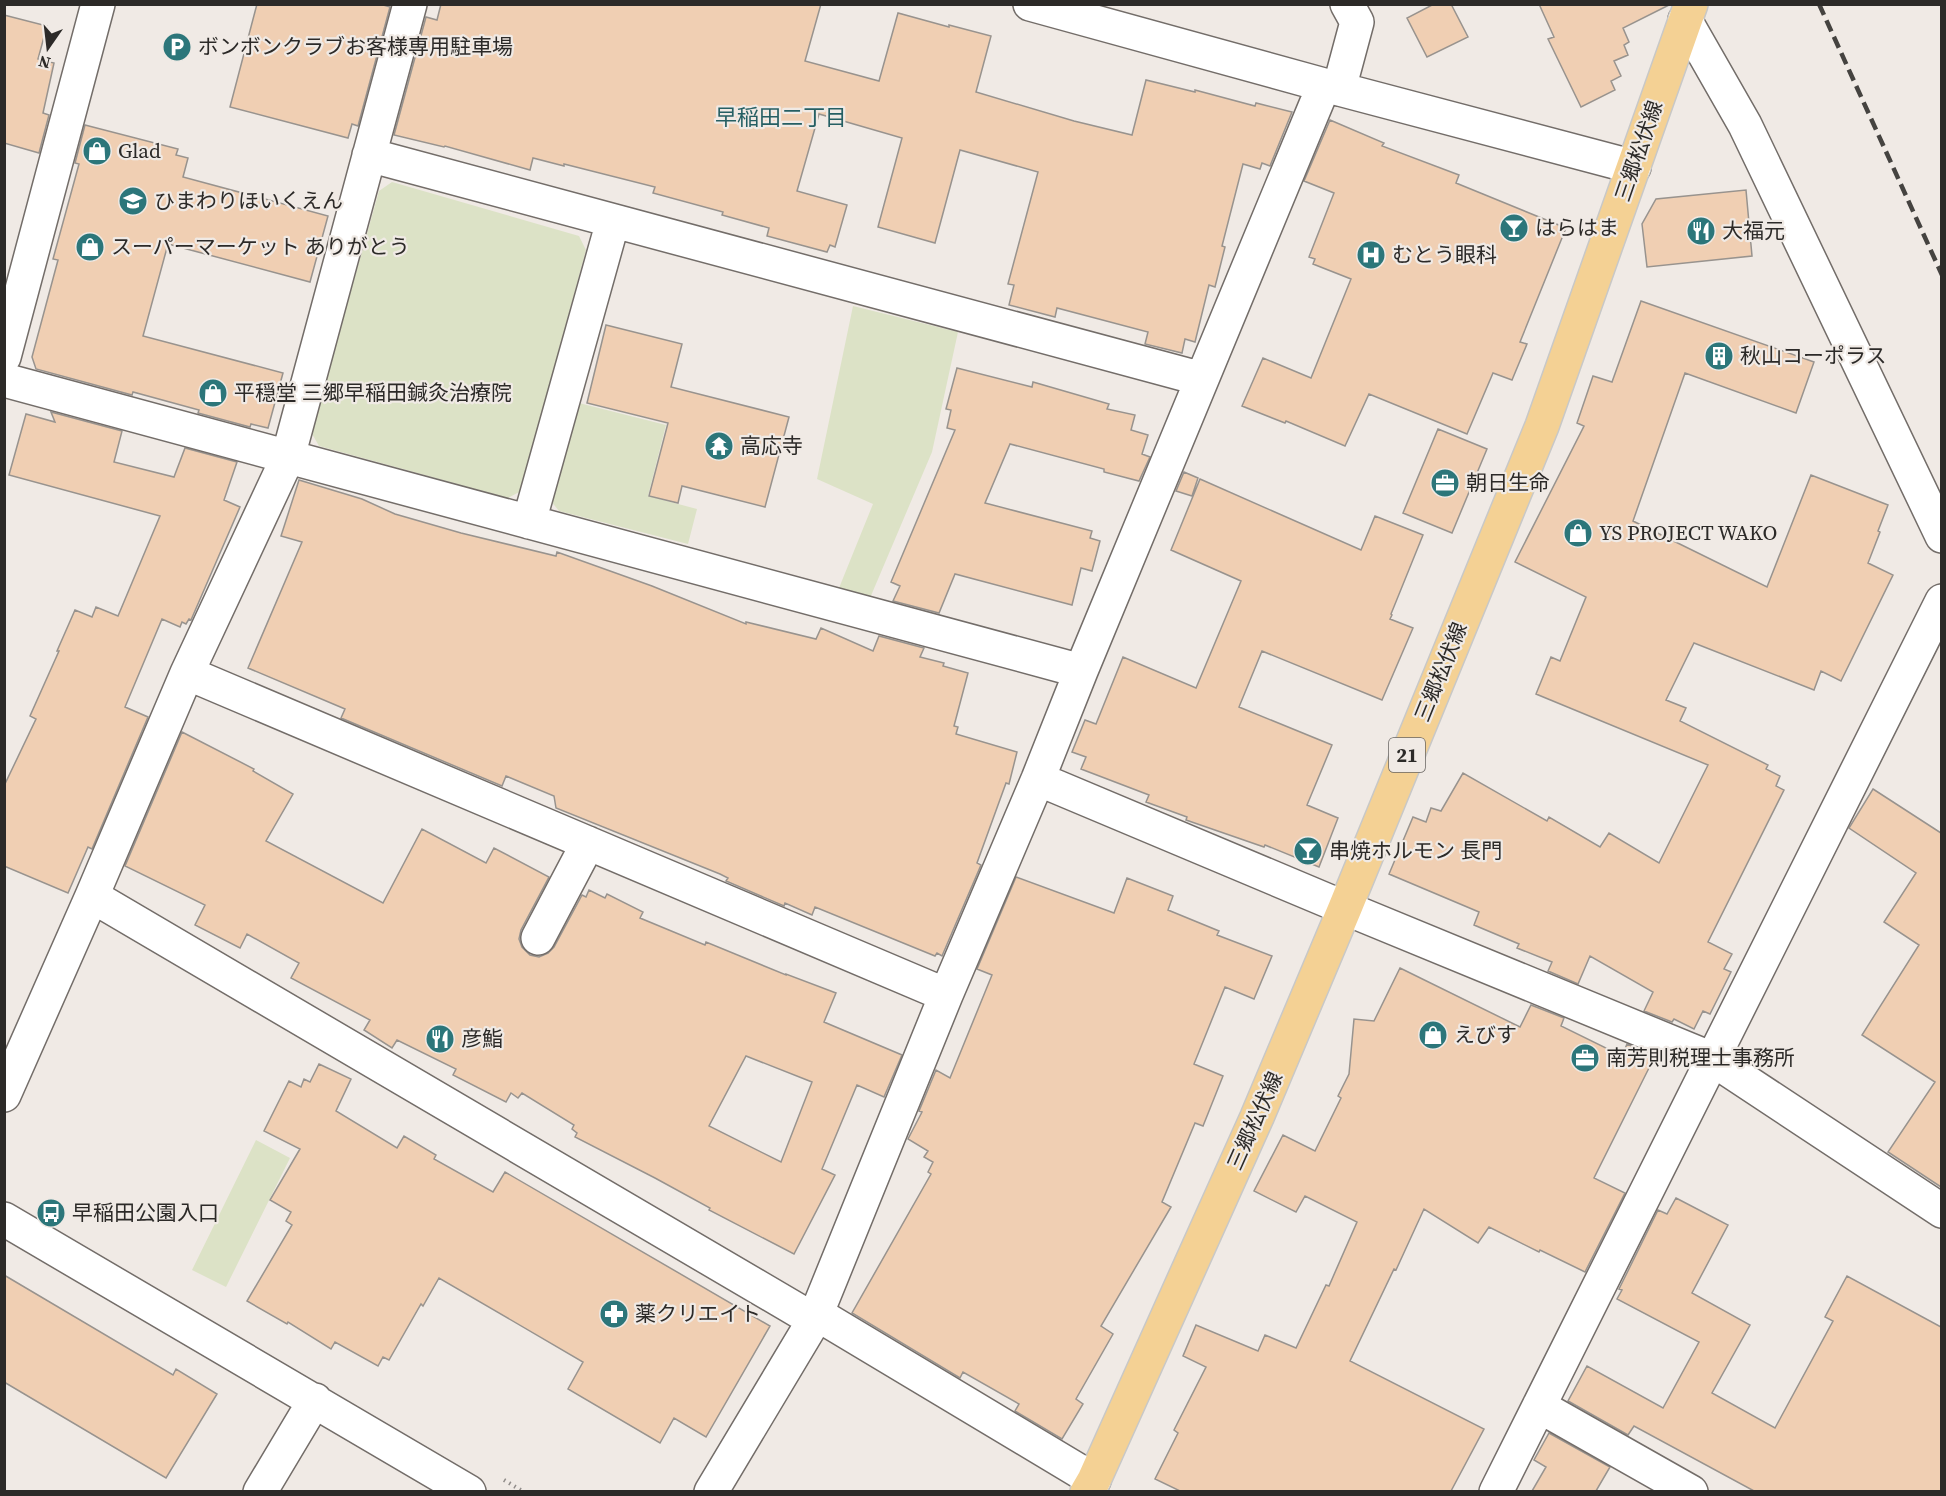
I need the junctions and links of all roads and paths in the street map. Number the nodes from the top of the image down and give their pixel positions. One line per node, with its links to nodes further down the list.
1 (98, 4): 10 (street)
2 (410, 4): 7 (street)
3 (1030, 4): 6 (street)
4 (1347, 4): 6 (street)
5 (1688, 12): 8 (main road, 三郷松伏線 / 21); 15 (street)
6 (1332, 87): 8 (street); 11 (street)
7 (369, 155): 9 (street); 13 (street)
8 (1634, 167): 22 (main road, 三郷松伏線 / 21)
9 (613, 221): 11 (street); 14 (street)
10 (4, 357)
11 (1203, 379): 17 (street)
12 (4, 380): 13 (street)
13 (288, 457): 14 (street); 18 (street)
14 (529, 522): 17 (street)
15 (1941, 536)
16 (1941, 601): 25 (street)
17 (1081, 671): 19 (street)
18 (187, 673): 20 (street); 21 (street)
19 (1038, 779): 22 (street); 24 (street)
20 (588, 843): 23 (street); 24 (street)
21 (92, 896): 26 (street); 29 (street)
22 (1345, 908): 25 (street); 32 (main road, 三郷松伏線 / 21)
23 (538, 938)
24 (946, 995): 29 (street)
25 (1712, 1059): 27 (street); 31 (street)
26 (4, 1095)
27 (1941, 1211)
28 (4, 1219): 30 (street)
29 (816, 1317): 32 (street); 35 (street)
30 (315, 1400): 33 (street); 34 (street)
31 (1539, 1406): 36 (street); 37 (street)
32 (1091, 1486)
33 (260, 1491)
34 (469, 1491)
35 (711, 1491)
36 (1496, 1491)
37 (1691, 1491)

